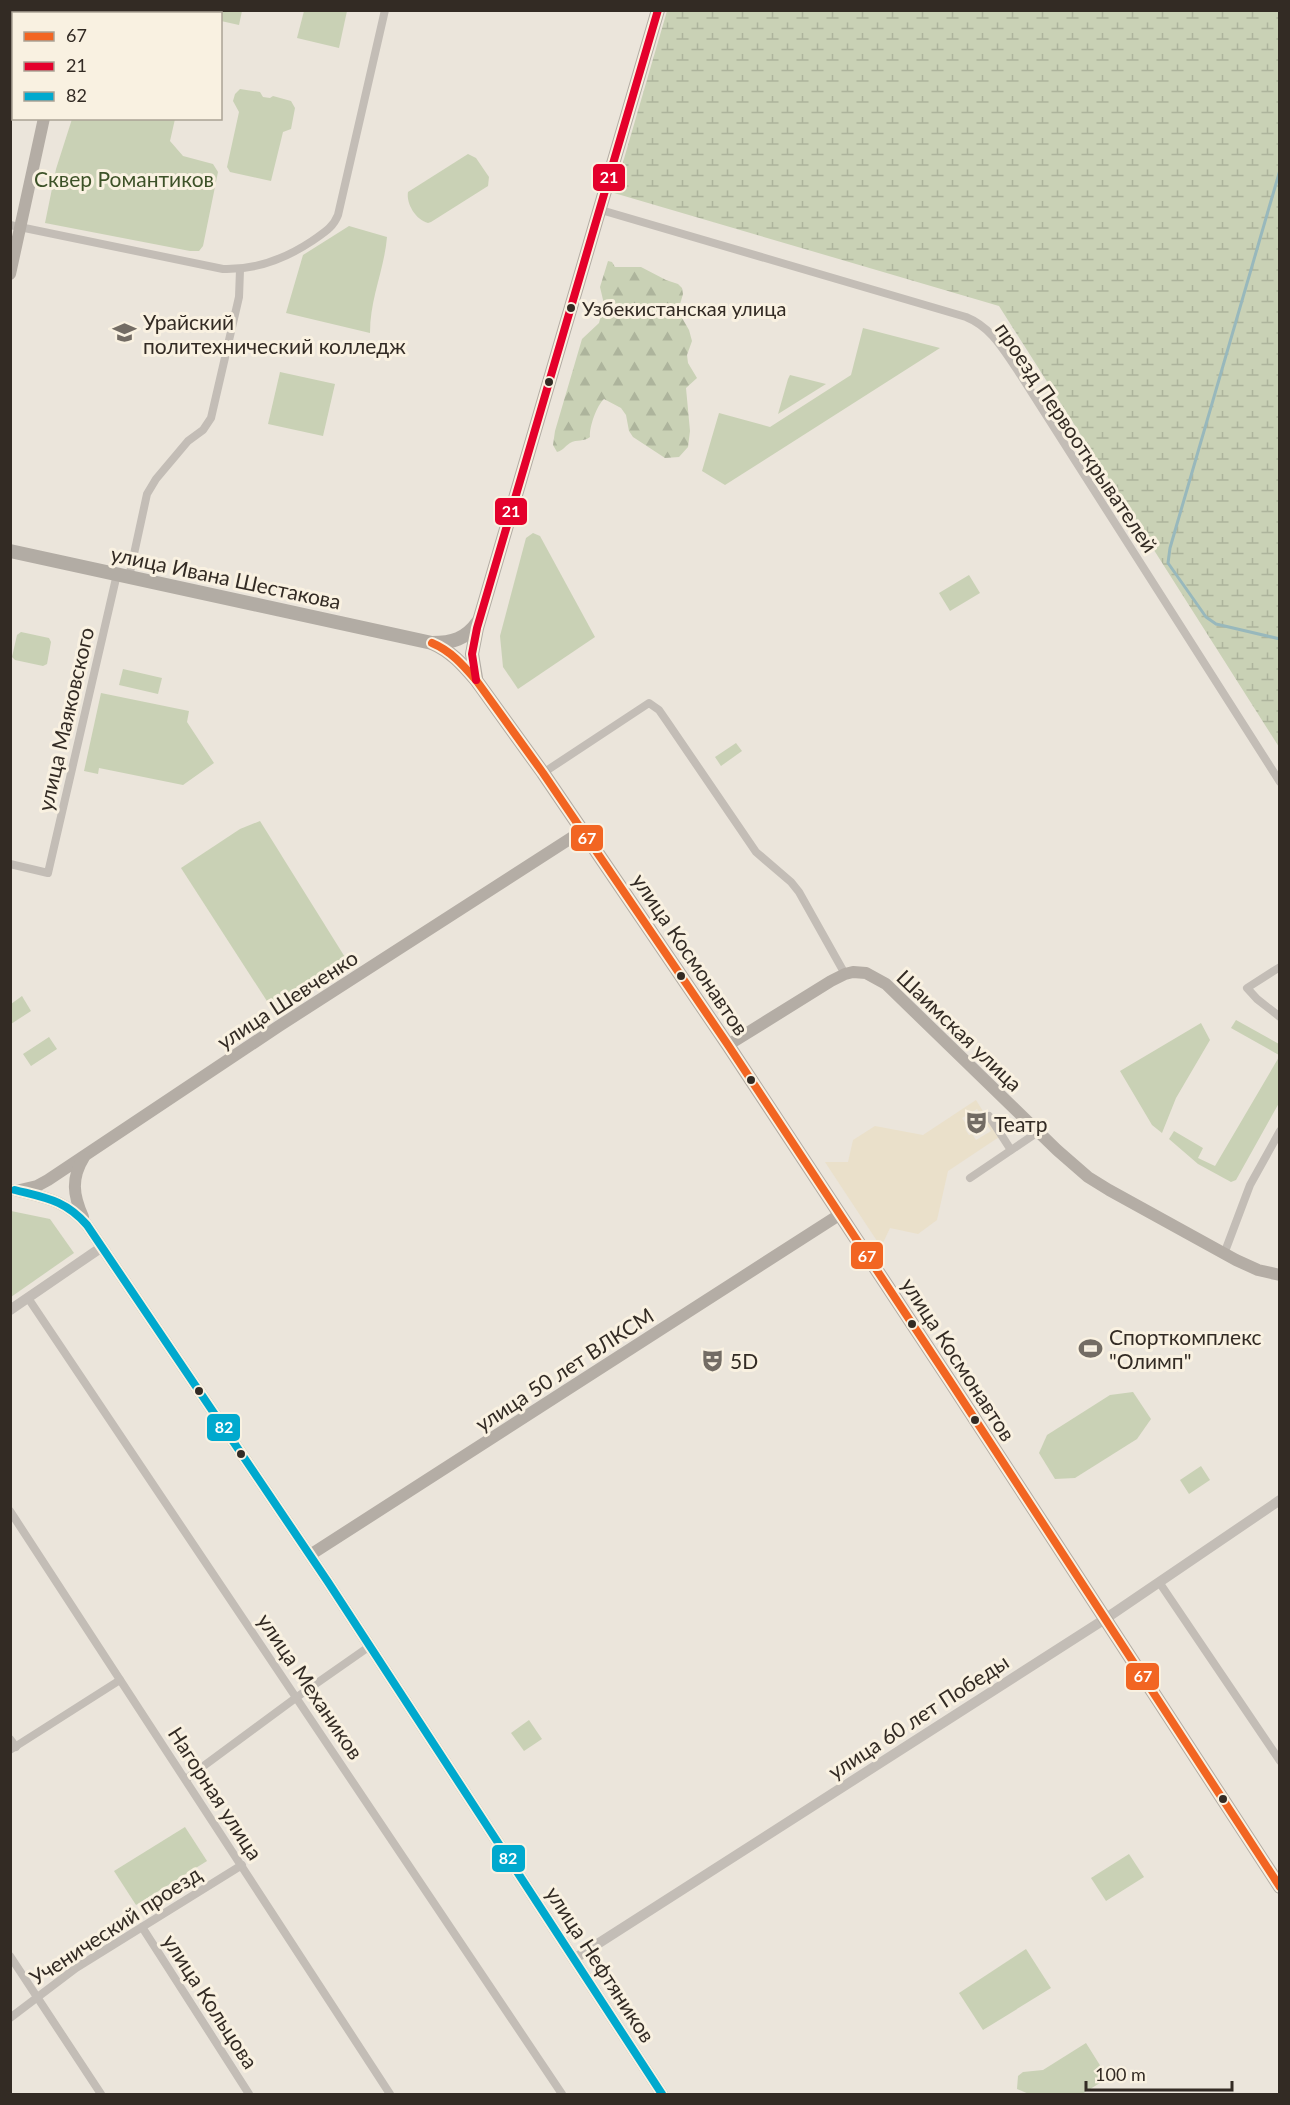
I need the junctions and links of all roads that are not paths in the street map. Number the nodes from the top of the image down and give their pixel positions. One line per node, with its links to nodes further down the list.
1 (385, 10): 6 (street)
2 (658, 10): 4 (main road)
3 (43, 120): 5 (main road)
4 (601, 210): 10 (main road); 14 (street, проезд Первооткрывателей)
5 (16, 226): 6 (street); 7 (main road)
6 (240, 270): 9 (street, улица Маяковского)
7 (10, 274)
8 (10, 551): 9 (main road, улица Ивана Шестакова)
9 (123, 575): 11 (main road, улица Ивана Шестакова); 16 (street, улица Маяковского)
10 (479, 621): 11 (main road); 12 (main road)
11 (432, 643): 12 (main road, улица Космонавтов)
12 (476, 680): 13 (main road, улица Космонавтов)
13 (543, 773): 15 (main road, улица Космонавтов); 18 (street)
14 (1280, 782)
15 (582, 831): 20 (main road, улица Космонавтов); 25 (main road, улица Шевченко)
16 (10, 864)
17 (1280, 967): 19 (street)
18 (845, 974): 20 (main road); 23 (main road, Шаимская улица)
19 (1280, 1017)
20 (728, 1045): 28 (main road, улица Космонавтов)
21 (989, 1116): 24 (street)
22 (1280, 1131): 31 (street)
23 (1038, 1132): 24 (street); 31 (main road, Шаимская улица)
24 (1011, 1150): 26 (street)
25 (87, 1154): 27 (main road, улица Шевченко); 29 (main road, улица Нефтяников)
26 (970, 1178)
27 (13, 1190): 29 (main road, улица Нефтяников)
28 (839, 1215): 37 (main road, улица 50 лет ВЛКСМ); 39 (main road, улица Космонавтов)
29 (87, 1225): 30 (main road, улица Нефтяников)
30 (102, 1247): 33 (street); 37 (main road, улица Нефтяников)
31 (1224, 1254): 32 (main road, Шаимская улица)
32 (1280, 1275)
33 (28, 1298): 34 (street); 42 (street, улица Механиков)
34 (10, 1310)
35 (1280, 1500): 38 (street, улица 60 лет Победы)
36 (10, 1511): 41 (street, Нагорная улица)
37 (310, 1555): 40 (main road, улица Нефтяников)
38 (1159, 1582): 39 (street, улица 60 лет Победы); 44 (street)
39 (1105, 1619): 47 (main road, улица Космонавтов); 50 (street, улица 60 лет Победы)
40 (370, 1646): 42 (street); 50 (main road, улица Нефтяников)
41 (120, 1680): 43 (street); 45 (street, Нагорная улица)
42 (297, 1697): 45 (street); 56 (street, улица Механиков)
43 (12, 1746)
44 (1280, 1761)
45 (186, 1779): 46 (street, Нагорная улица)
46 (242, 1865): 48 (street, Ученический проезд); 55 (street, Нагорная улица)
47 (1280, 1887)
48 (142, 1927): 51 (street, Ученический проезд); 54 (street, улица Кольцова)
49 (10, 1956): 51 (street)
50 (574, 1959): 57 (main road, улица Нефтяников)
51 (38, 1997): 52 (street, Ученический проезд); 53 (street)
52 (10, 2018)
53 (101, 2094)
54 (249, 2094)
55 (390, 2094)
56 (562, 2094)
57 (662, 2094)

